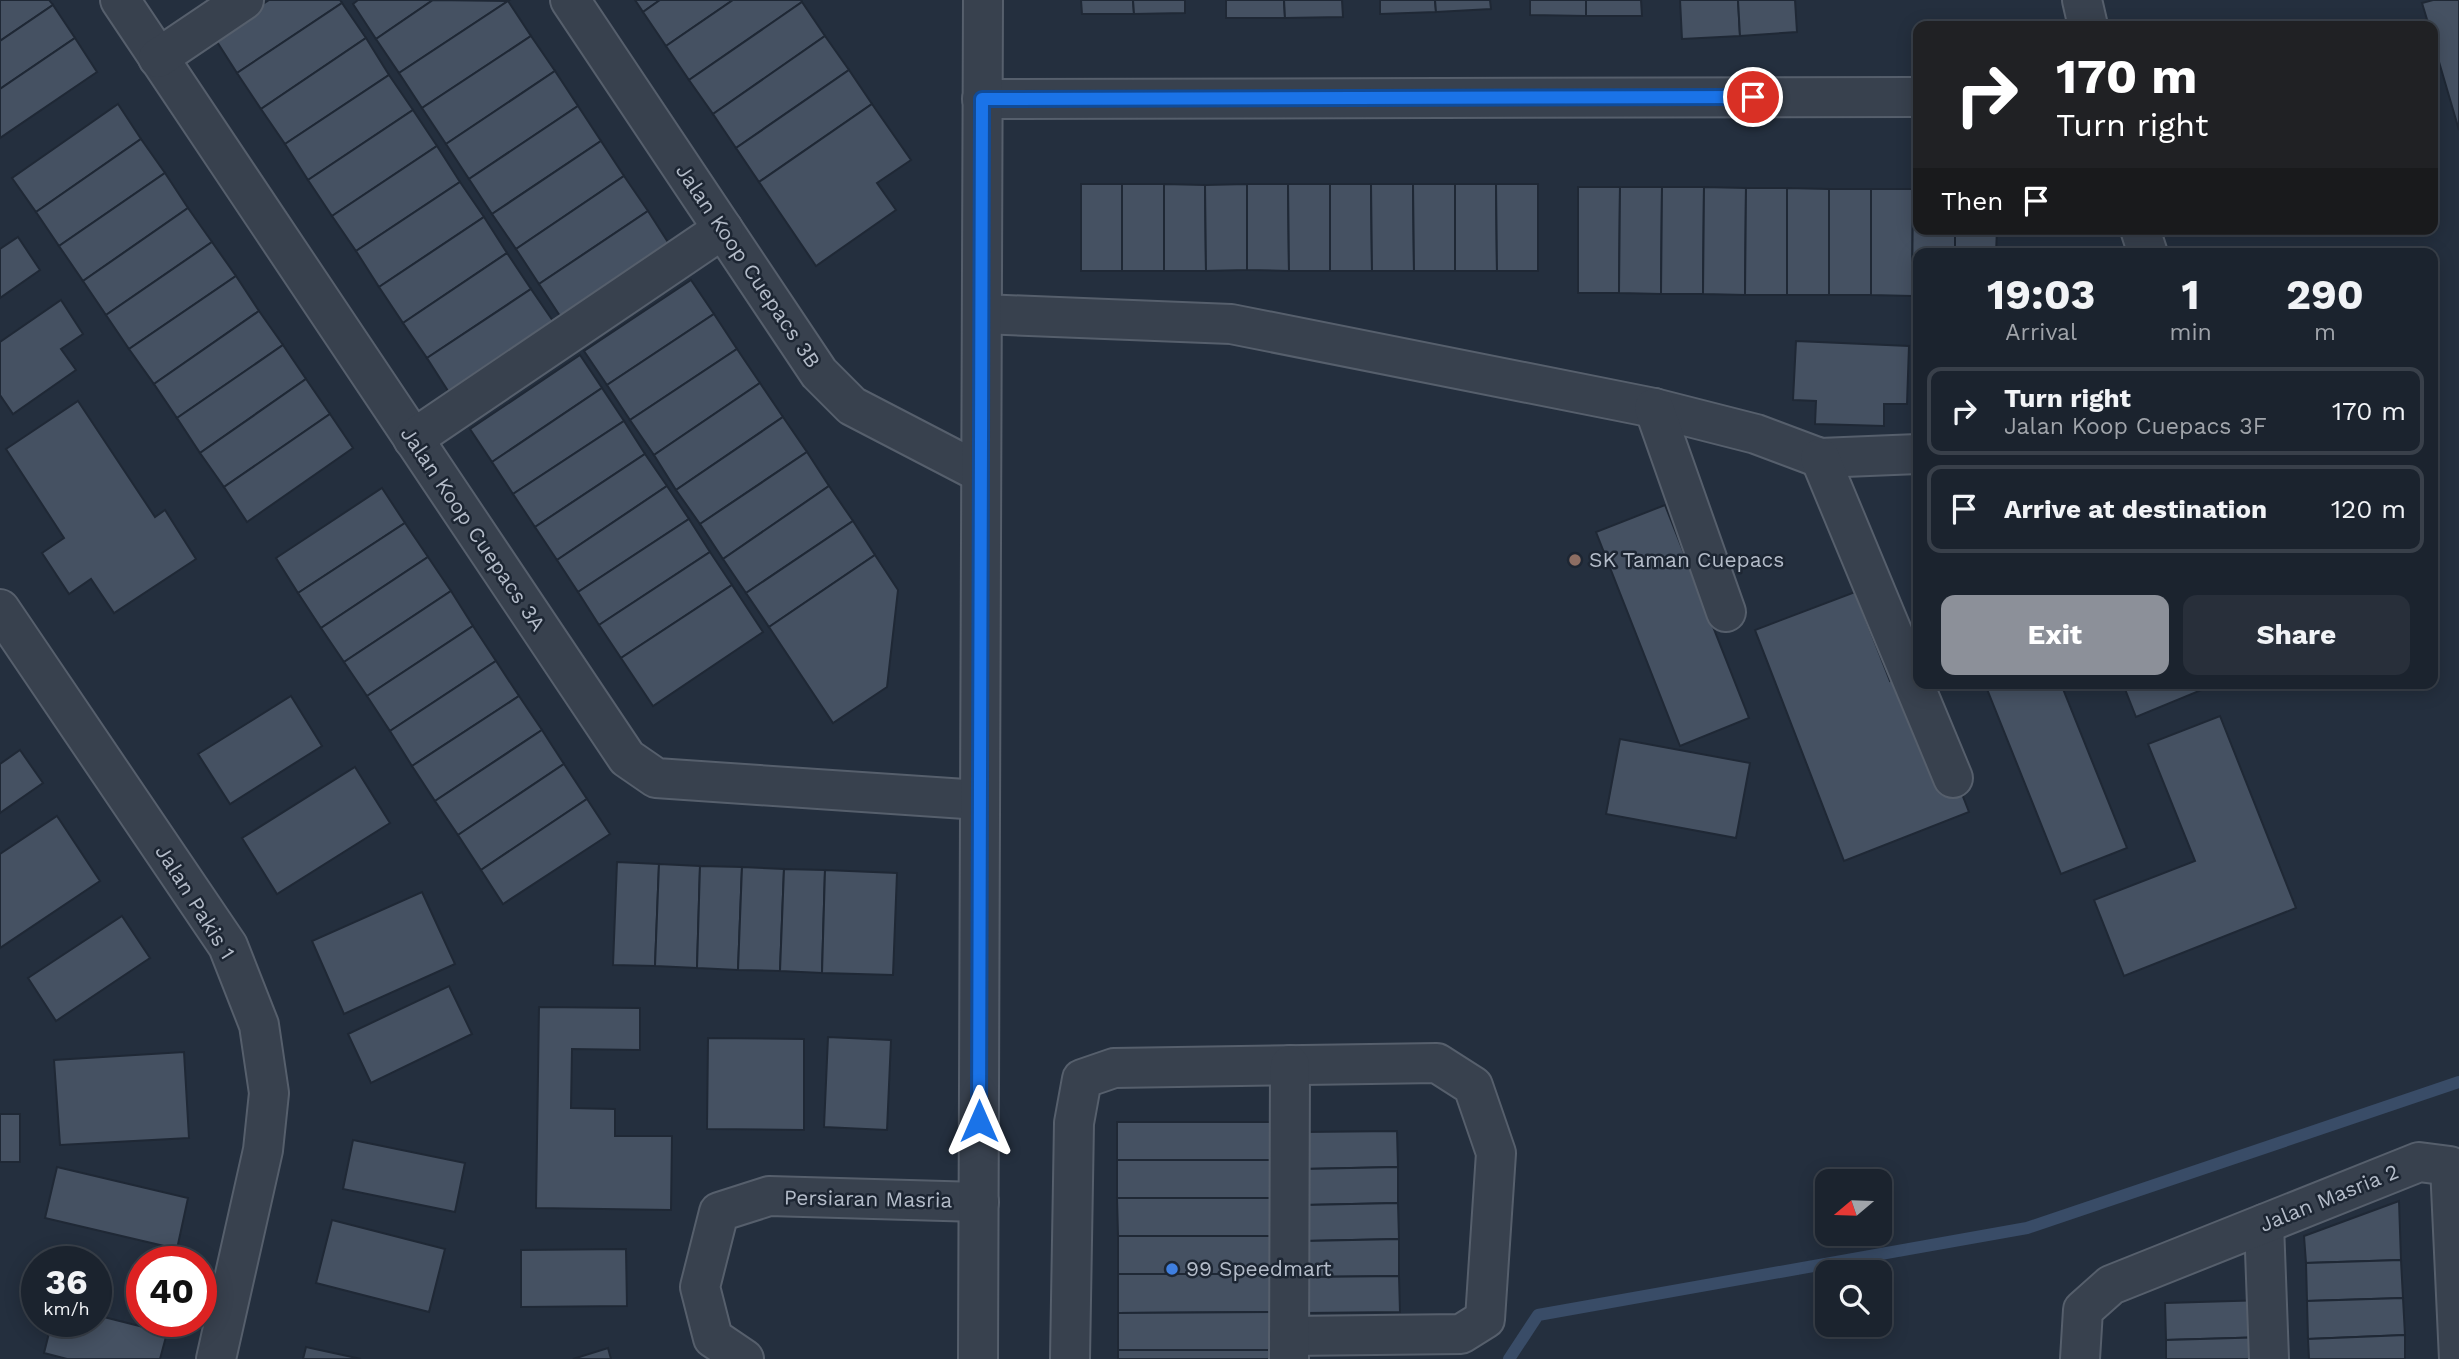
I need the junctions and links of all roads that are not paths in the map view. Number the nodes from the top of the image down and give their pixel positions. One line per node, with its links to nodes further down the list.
1 (120, 0): 7 (street, Jalan Koop Cuepacs 3A)
2 (244, 0): 7 (street)
3 (570, 0): 10 (street, Jalan Koop Cuepacs 3B)
4 (983, 0): 9 (street)
5 (2082, 0): 6 (street)
6 (2087, 21)
7 (158, 58): 13 (street, Jalan Koop Cuepacs 3A)
8 (1913, 97): 9 (street)
9 (982, 99): 11 (street)
10 (723, 229): 13 (street); 16 (street, Jalan Koop Cuepacs 3B)
11 (982, 314): 12 (street); 16 (street)
12 (1654, 408): 15 (street); 18 (street)
13 (413, 439): 22 (street, Jalan Koop Cuepacs 3A)
14 (1913, 454): 15 (street)
15 (1820, 458): 19 (street)
16 (981, 473): 22 (street)
17 (0, 609): 27 (street, Jalan Pakis 1)
18 (1726, 612)
19 (1913, 682)
20 (1916, 689): 21 (street)
21 (1953, 778)
22 (980, 800): 24 (street)
23 (1290, 1065): 26 (street); 26 (street); 30 (street)
24 (979, 1202): 28 (street, Persiaran Masria); 29 (street)
25 (2264, 1224): 31 (street, Jalan Masria 2); 32 (street); 33 (street, Jalan Masria 2)
26 (1289, 1347)
27 (216, 1359)
28 (744, 1359)
29 (978, 1359)
30 (1070, 1359)
31 (2080, 1359)
32 (2269, 1359)
33 (2459, 1359)

